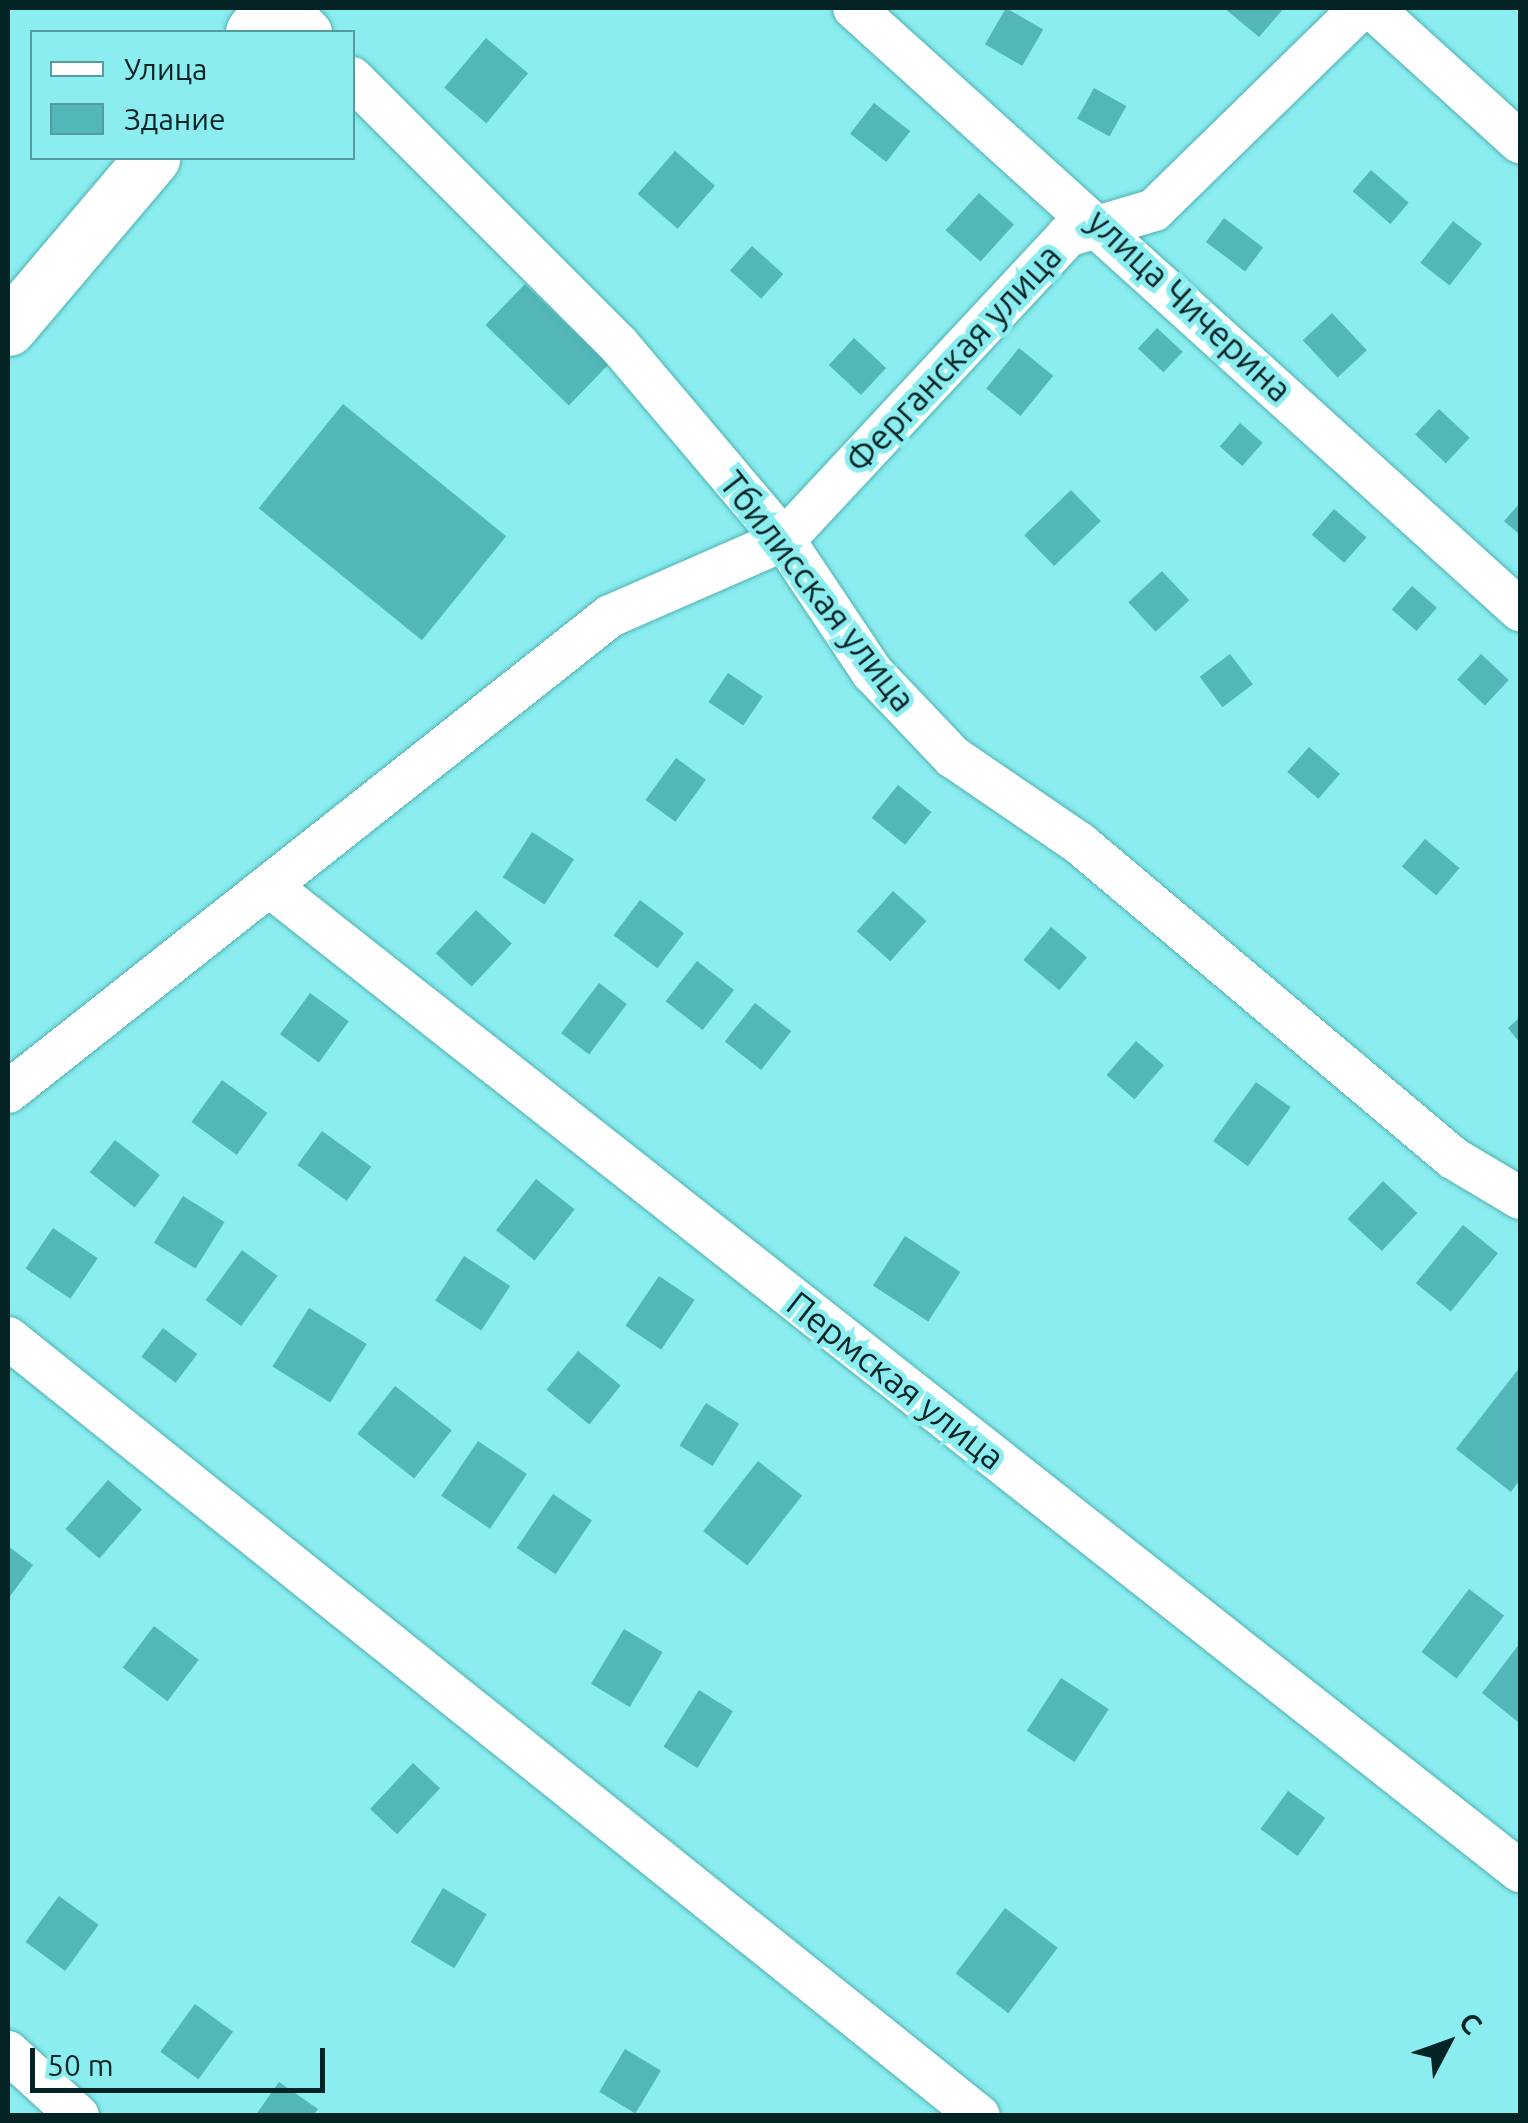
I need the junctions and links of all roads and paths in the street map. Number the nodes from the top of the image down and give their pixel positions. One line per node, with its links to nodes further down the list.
1 (273, 8): 6 (highway)
2 (288, 8): 7 (street)
3 (854, 8): 11 (street, улица Чичерина)
4 (1362, 8): 11 (street, Ферганская улица)
5 (1372, 8): 9 (street)
6 (255, 30)
7 (309, 30)
8 (355, 81): 13 (street, Тбилисская улица)
9 (1520, 142)
10 (150, 160): 12 (highway)
11 (1108, 228): 13 (street, Ферганская улица); 14 (street, улица Чичерина)
12 (8, 328)
13 (784, 540): 15 (street); 17 (street, Тбилисская улица)
14 (1520, 610)
15 (272, 888): 16 (street); 19 (street, Пермская улица)
16 (8, 1092)
17 (1520, 1198)
18 (8, 1338): 22 (street)
19 (1520, 1871)
20 (8, 2052): 21 (street)
21 (78, 2116)
22 (980, 2116)

